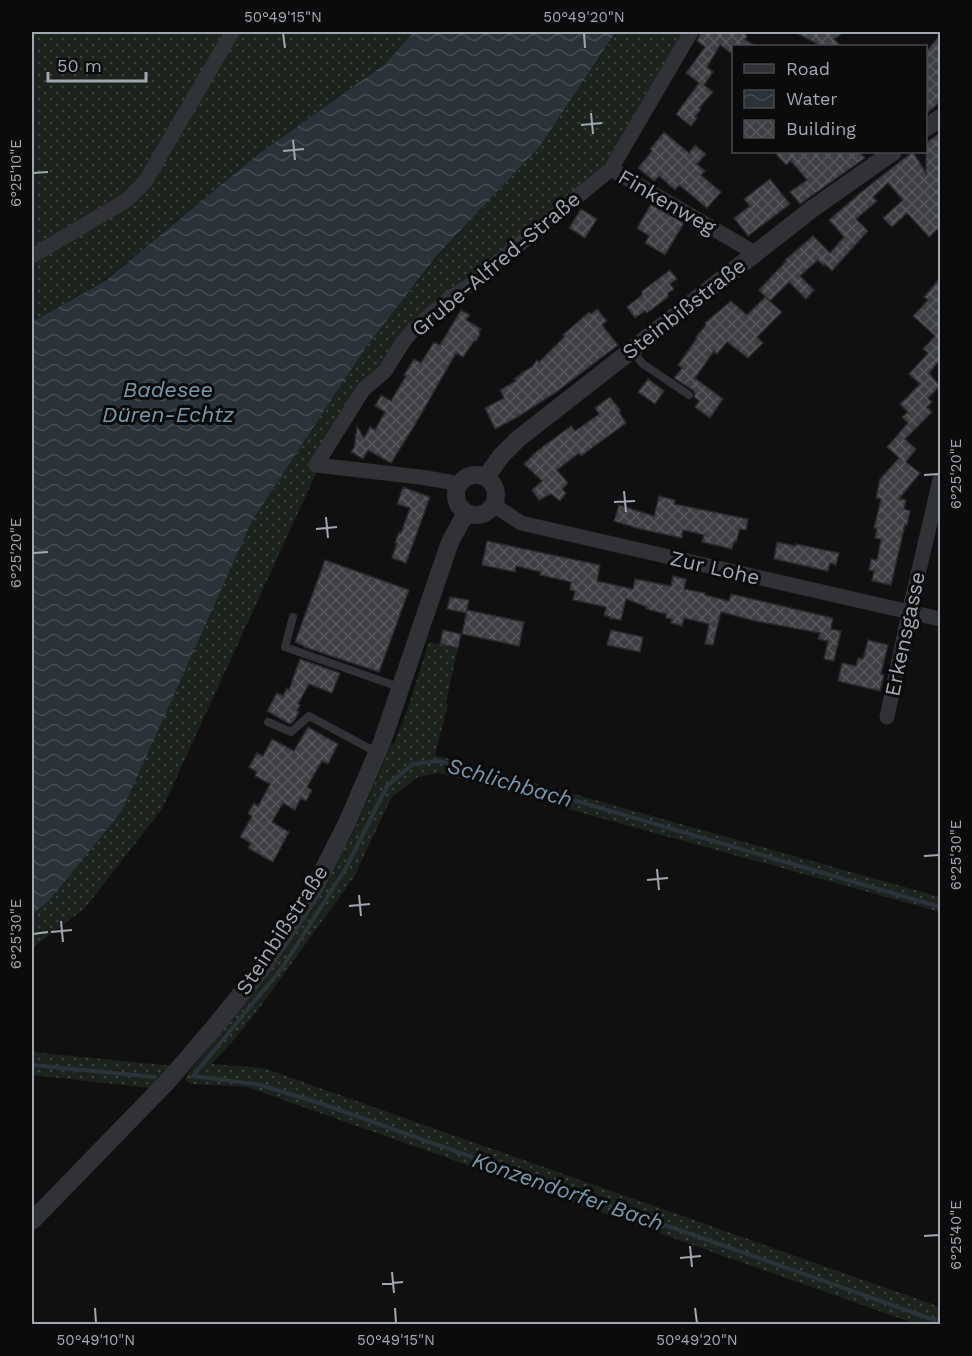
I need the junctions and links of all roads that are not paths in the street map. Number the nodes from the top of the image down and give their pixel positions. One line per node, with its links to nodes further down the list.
1 (232, 32): 8 (street)
2 (691, 32): 6 (street, Grube-Alfred-Straße)
3 (940, 118): 4 (street)
4 (927, 127)
5 (892, 153): 7 (street, Steinbißstraße)
6 (610, 169): 7 (street, Finkenweg); 13 (street, Grube-Alfred-Straße)
7 (755, 253): 9 (street, Steinbißstraße)
8 (32, 256)
9 (631, 350): 10 (lane); 11 (street, Steinbißstraße)
10 (688, 395)
11 (486, 477): 13 (street); 14 (street)
12 (940, 480): 16 (street, Erkensgasse)
13 (456, 488): 15 (street)
14 (494, 505): 15 (street); 16 (street, Zur Lohe)
15 (466, 513): 19 (street, Steinbißstraße)
16 (909, 613): 18 (street, Zur Lohe); 20 (street, Erkensgasse)
17 (293, 617): 19 (lane)
18 (940, 620)
19 (401, 687): 22 (street, Steinbißstraße)
20 (887, 717)
21 (268, 722): 22 (lane)
22 (378, 753): 23 (street, Steinbißstraße)
23 (32, 1221)

